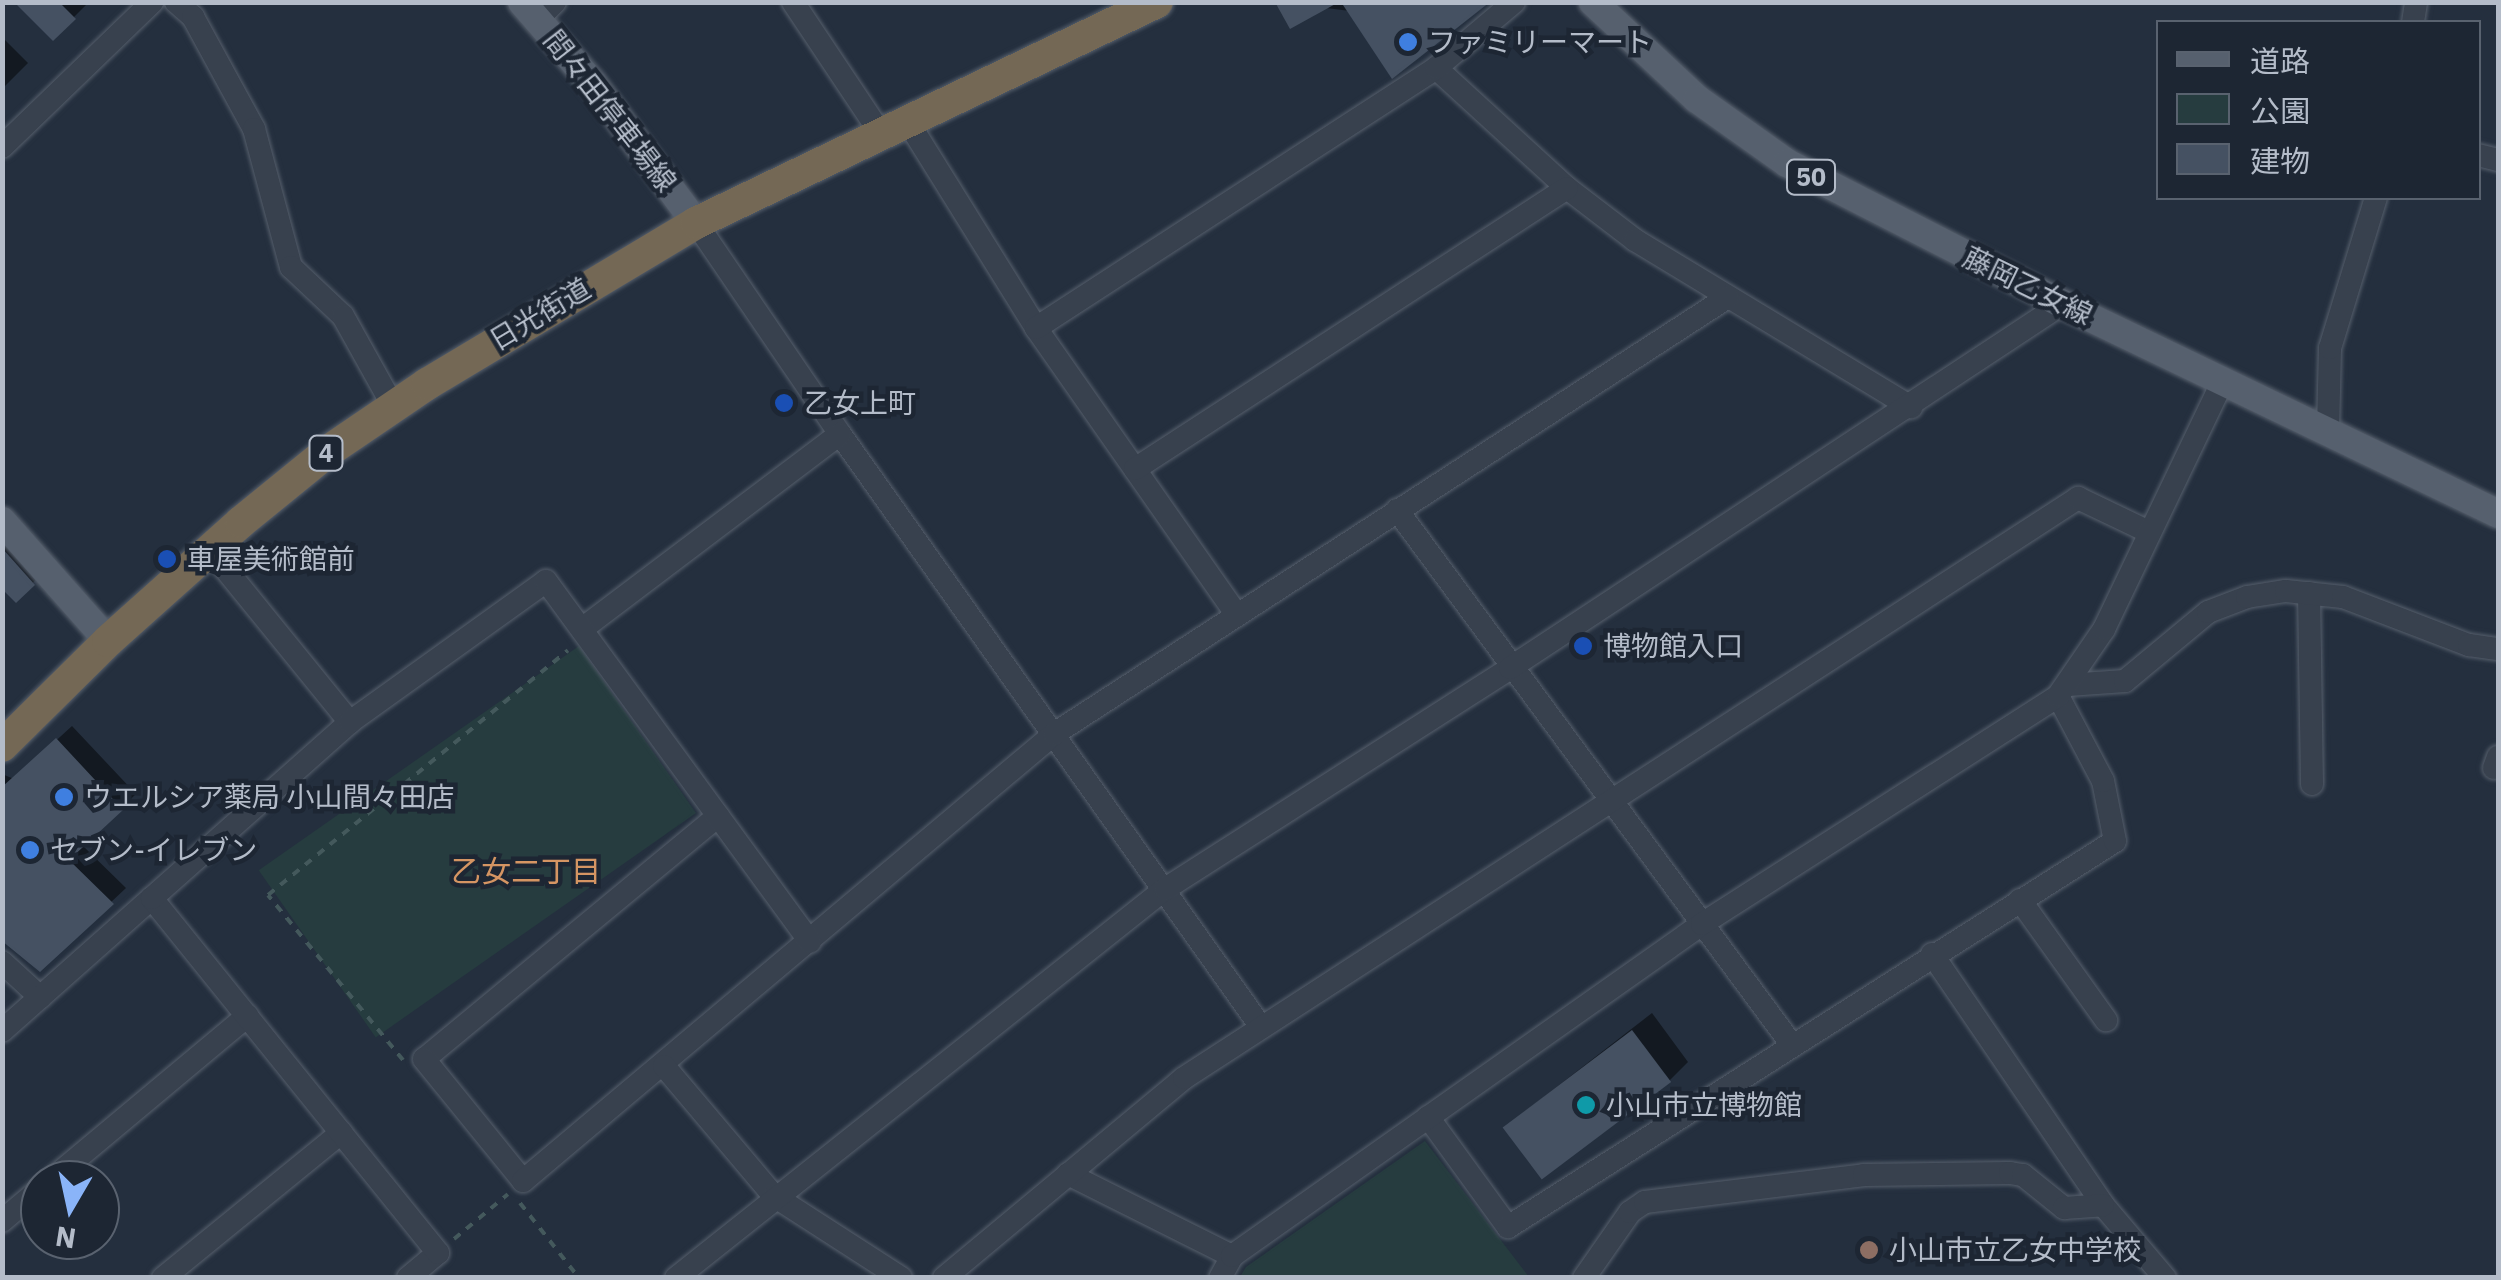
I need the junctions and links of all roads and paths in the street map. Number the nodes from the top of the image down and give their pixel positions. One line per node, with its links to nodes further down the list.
1 (152, 2): 10 (street)
2 (176, 2): 18 (street)
3 (794, 2): 9 (street)
4 (1514, 2): 8 (street)
5 (1592, 2): 15 (main road, 藤岡乙女線 / 50)
6 (1150, 4): 9 (highway, 日光街道 / 4)
7 (538, 8): 13 (main road, 間々田停車場線)
8 (1436, 68): 11 (street); 16 (street)
9 (894, 128): 13 (highway, 日光街道 / 4); 16 (street)
10 (2, 147)
11 (1567, 188): 14 (street); 22 (street)
12 (2375, 200): 20 (street)
13 (696, 223): 18 (highway, 日光街道 / 4); 21 (street)
14 (1728, 296): 19 (street); 24 (street)
15 (2062, 304): 17 (main road, 藤岡乙女線 / 50); 19 (street)
16 (1036, 328): 22 (street)
17 (2223, 380): 20 (main road, 藤岡乙女線 / 50); 26 (street)
18 (393, 406): 27 (highway, 日光街道 / 4)
19 (1911, 406): 33 (street)
20 (2328, 430): 23 (main road, 藤岡乙女線 / 50)
21 (840, 434): 30 (street); 36 (street)
22 (1135, 470): 29 (street)
23 (2497, 508)
24 (1397, 510): 29 (street); 33 (street)
25 (2, 521): 31 (main road)
26 (2149, 532): 34 (street); 39 (street)
27 (210, 550): 31 (highway, 日光街道 / 4); 35 (street)
28 (2309, 593): 32 (street); 34 (street); 38 (street)
29 (1236, 614): 36 (street)
30 (584, 632): 35 (street); 40 (street); 55 (path)
31 (108, 641): 37 (highway, 日光街道 / 4)
32 (2498, 649)
33 (1510, 668): 39 (street); 41 (street)
34 (2063, 690): 43 (street); 44 (street)
35 (350, 722): 42 (street)
36 (1054, 734): 41 (street); 45 (street)
37 (2, 746)
38 (2312, 784)
39 (1610, 802): 44 (street); 51 (street)
40 (718, 816): 45 (street); 60 (street)
41 (1164, 890): 51 (street); 61 (street)
42 (152, 898): 48 (street); 49 (street)
43 (2020, 900): 46 (street); 50 (street)
44 (1702, 924): 53 (street); 56 (street)
45 (810, 942): 54 (street)
46 (1932, 954): 53 (street); 62 (street)
47 (2, 962): 48 (street)
48 (40, 997): 52 (street)
49 (247, 1016): 57 (street); 58 (street)
50 (2106, 1020)
51 (1261, 1026): 59 (street)
52 (2, 1030)
53 (1792, 1045): 56 (street)
54 (664, 1066): 60 (street); 61 (street)
55 (414, 1073)
56 (1428, 1117): 64 (street)
57 (341, 1133): 63 (street); 65 (street)
58 (75, 1160)
59 (1068, 1174): 64 (street); 70 (street)
60 (517, 1186): 63 (path); 67 (path)
61 (774, 1196): 68 (street); 69 (street)
62 (2103, 1204): 72 (street); 73 (street)
63 (438, 1253): 66 (street)
64 (1232, 1256): 71 (street)
65 (164, 1278)
66 (408, 1278)
67 (579, 1278)
68 (676, 1278)
69 (901, 1278)
70 (944, 1278)
71 (1220, 1278)
72 (1584, 1278)
73 (2165, 1278)

